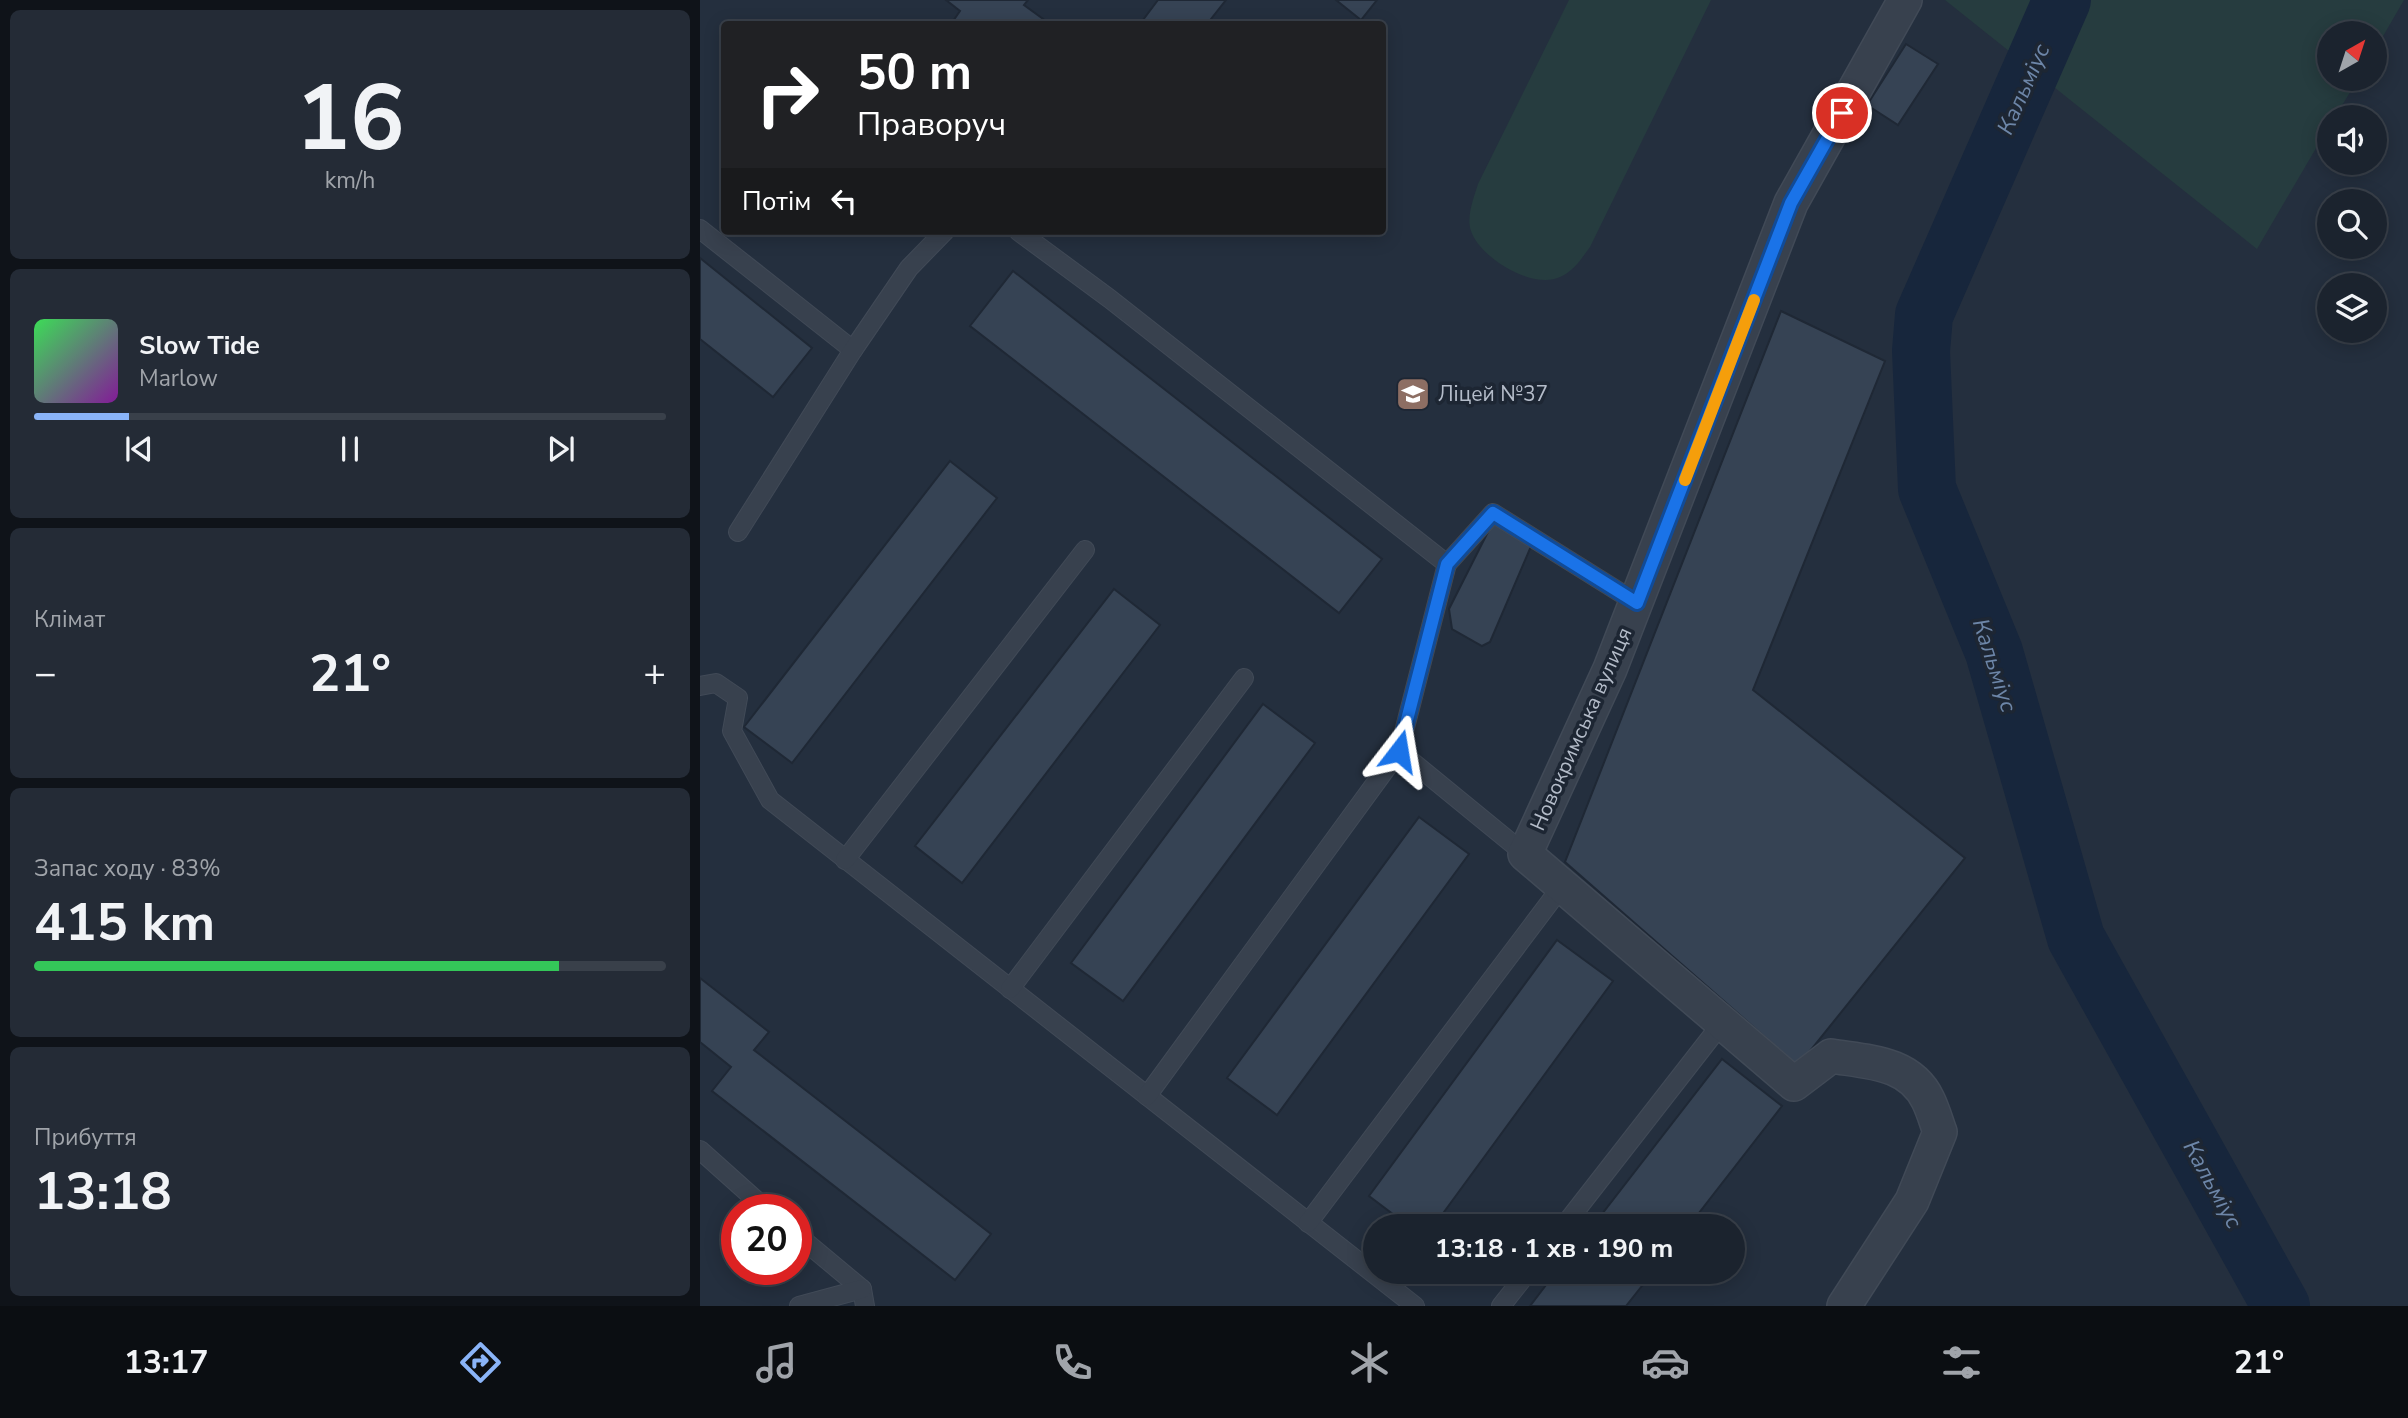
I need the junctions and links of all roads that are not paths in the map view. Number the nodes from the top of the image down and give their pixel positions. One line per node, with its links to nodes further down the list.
1 (1905, 0): 9 (street, Новокримська вулиця)
2 (700, 229): 5 (lane)
3 (941, 235): 5 (lane)
4 (1023, 235): 8 (lane)
5 (853, 350): 6 (lane)
6 (738, 532)
7 (1085, 550): 14 (lane)
8 (1447, 564): 9 (lane); 12 (lane)
9 (1637, 603): 13 (street, Новокримська вулиця)
10 (1244, 678): 16 (lane)
11 (700, 686): 14 (lane)
12 (1399, 751): 13 (lane); 18 (lane)
13 (1525, 854): 15 (street, Новокримська вулиця)
14 (845, 860): 16 (lane)
15 (1562, 886): 17 (street, Новокримська вулиця); 22 (lane)
16 (1010, 989): 18 (lane)
17 (1722, 1023): 21 (lane); 29 (street, Новокримська вулиця)
18 (1147, 1096): 22 (lane)
19 (700, 1150): 20 (lane)
20 (749, 1194)
21 (1573, 1214)
22 (1308, 1223): 26 (lane)
23 (812, 1249): 25 (lane)
24 (1519, 1284): 28 (lane)
25 (863, 1297): 27 (lane)
26 (1411, 1304)
27 (799, 1306)
28 (1502, 1306)
29 (1844, 1306)

